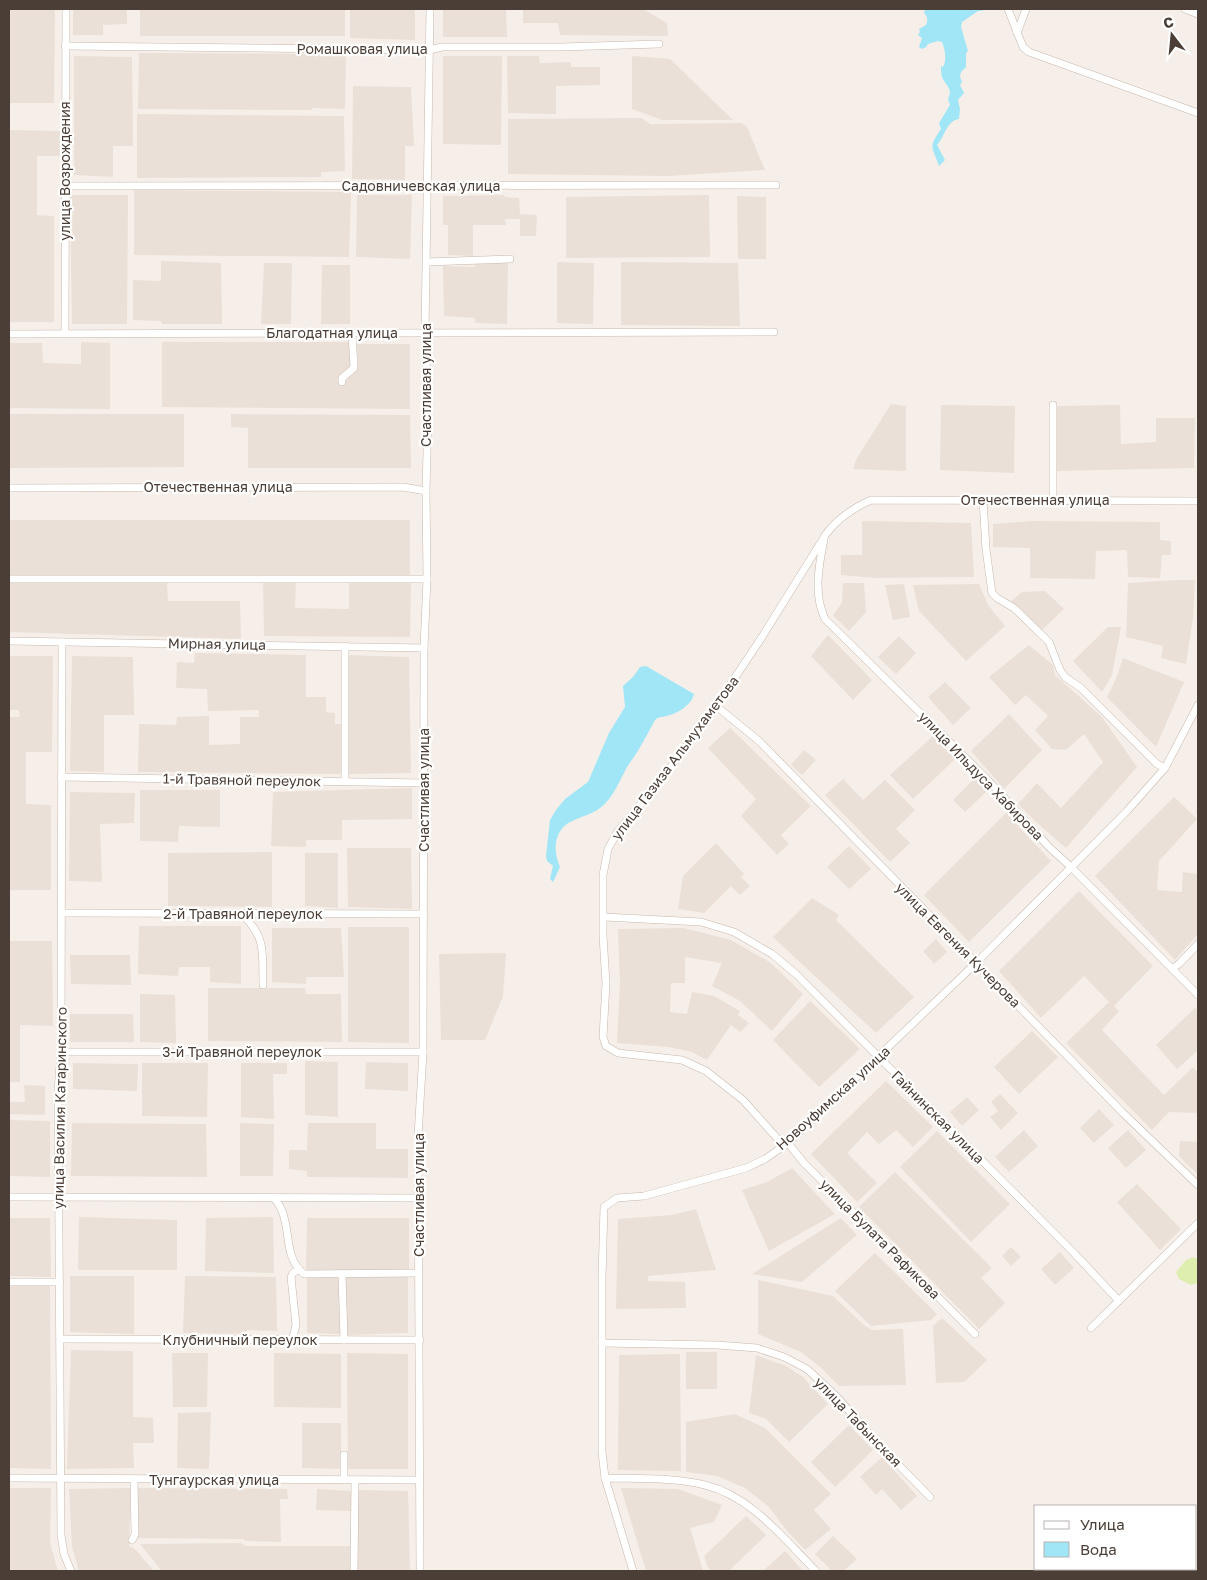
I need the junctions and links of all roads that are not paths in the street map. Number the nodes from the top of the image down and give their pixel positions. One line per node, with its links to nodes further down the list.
1 (66, 9): 9 (street, улица Возрождения)
2 (430, 9): 10 (street, Счастливая улица)
3 (1008, 9): 7 (street)
4 (1026, 9): 7 (street)
5 (1185, 9): 6 (street)
6 (1198, 14)
7 (1017, 33): 11 (street)
8 (659, 44): 10 (street, Ромашковая улица)
9 (65, 46): 10 (street, Ромашковая улица); 13 (street, улица Возрождения)
10 (429, 50): 14 (street, Счастливая улица)
11 (1198, 112)
12 (776, 185): 14 (street, Садовничевская улица)
13 (65, 186): 14 (street, Садовничевская улица); 21 (street, улица Возрождения)
14 (429, 186): 16 (street, Счастливая улица)
15 (510, 259): 16 (street)
16 (427, 262): 17 (street, Счастливая улица)
17 (425, 332): 18 (street, Благодатная улица); 19 (street, Благодатная улица); 25 (street, Счастливая улица)
18 (774, 332)
19 (352, 333): 21 (street, Благодатная улица); 22 (street)
20 (9, 334): 21 (street, Благодатная улица)
21 (65, 334)
22 (342, 382)
23 (1053, 405): 28 (street)
24 (9, 488): 25 (street, Отечественная улица)
25 (426, 491): 32 (street, Счастливая улица)
26 (872, 500): 27 (street, Отечественная улица); 30 (street, улица Газиза Альмухаметова)
27 (983, 500): 28 (street, Отечественная улица); 39 (street)
28 (1053, 500): 29 (street, Отечественная улица)
29 (1198, 501)
30 (826, 534): 38 (street, улица Газиза Альмухаметова); 43 (street, улица Ильдуса Хабирова)
31 (9, 579): 32 (street)
32 (427, 579): 36 (street, Счастливая улица)
33 (9, 641): 34 (street, Мирная улица)
34 (62, 642): 35 (street, Мирная улица); 40 (street, улица Василия Катаринского)
35 (345, 646): 36 (street, Мирная улица); 41 (street)
36 (424, 648): 42 (street, Счастливая улица)
37 (1198, 705): 39 (street, Новоуфимская улица)
38 (716, 706): 47 (street, улица Газиза Альмухаметова); 49 (street, улица Евгения Кучерова)
39 (1165, 768): 43 (street, Новоуфимская улица)
40 (60, 777): 41 (street, 1-й Травяной переулок); 44 (street, улица Василия Катаринского)
41 (345, 781): 42 (street, 1-й Травяной переулок)
42 (424, 783): 46 (street, Счастливая улица)
43 (1072, 868): 49 (street, Новоуфимская улица); 50 (street, улица Ильдуса Хабирова)
44 (62, 913): 45 (street, 2-й Травяной переулок); 53 (street, улица Василия Катаринского)
45 (242, 914): 46 (street, 2-й Травяной переулок); 51 (street)
46 (424, 914): 54 (street, Счастливая улица)
47 (604, 917): 55 (street, Гайнинская улица); 56 (street, улица Булата Рафикова)
48 (1198, 944): 50 (street)
49 (976, 963): 55 (street, Новоуфимская улица); 57 (street, улица Евгения Кучерова)
50 (1172, 969): 52 (street, улица Ильдуса Хабирова)
51 (264, 985)
52 (1198, 996)
53 (61, 1052): 54 (street, 3-й Травяной переулок); 59 (street, улица Василия Катаринского)
54 (423, 1052): 61 (street, Счастливая улица)
55 (879, 1057): 56 (street, Новоуфимская улица); 68 (street, Гайнинская улица)
56 (786, 1144): 70 (street, улица Булата Рафикова); 75 (street, Новоуфимская улица)
57 (1198, 1185)
58 (9, 1197): 59 (street)
59 (59, 1197): 60 (street); 67 (street, улица Василия Катаринского)
60 (274, 1198): 61 (street); 63 (street)
61 (418, 1198): 64 (street, Счастливая улица)
62 (1198, 1223): 68 (street)
63 (298, 1269): 65 (street); 72 (street)
64 (419, 1273): 65 (street); 74 (street, Счастливая улица)
65 (342, 1274): 73 (street)
66 (9, 1282): 67 (street)
67 (60, 1282): 71 (street, улица Василия Катаринского)
68 (1119, 1300): 69 (street)
69 (1092, 1328)
70 (975, 1334)
71 (61, 1339): 72 (street, Клубничный переулок); 79 (street, улица Василия Катаринского)
72 (289, 1340): 73 (street, Клубничный переулок)
73 (344, 1340): 74 (street, Клубничный переулок)
74 (420, 1340): 83 (street, Счастливая улица)
75 (602, 1343): 78 (street, Новоуфимская улица); 84 (street, улица Табынская)
76 (344, 1455): 81 (street)
77 (9, 1478): 79 (street, Тунгаурская улица)
78 (605, 1478): 89 (street, Новоуфимская улица); 90 (street)
79 (60, 1480): 80 (street, Тунгаурская улица); 86 (street, улица Василия Катаринского)
80 (134, 1480): 81 (street, Тунгаурская улица); 85 (street)
81 (344, 1480): 82 (street, Тунгаурская улица)
82 (355, 1480): 83 (street, Тунгаурская улица); 87 (street)
83 (420, 1480): 88 (street, Счастливая улица)
84 (930, 1497)
85 (132, 1540)
86 (71, 1571)
87 (354, 1571)
88 (420, 1571)
89 (633, 1571)
90 (816, 1571)

